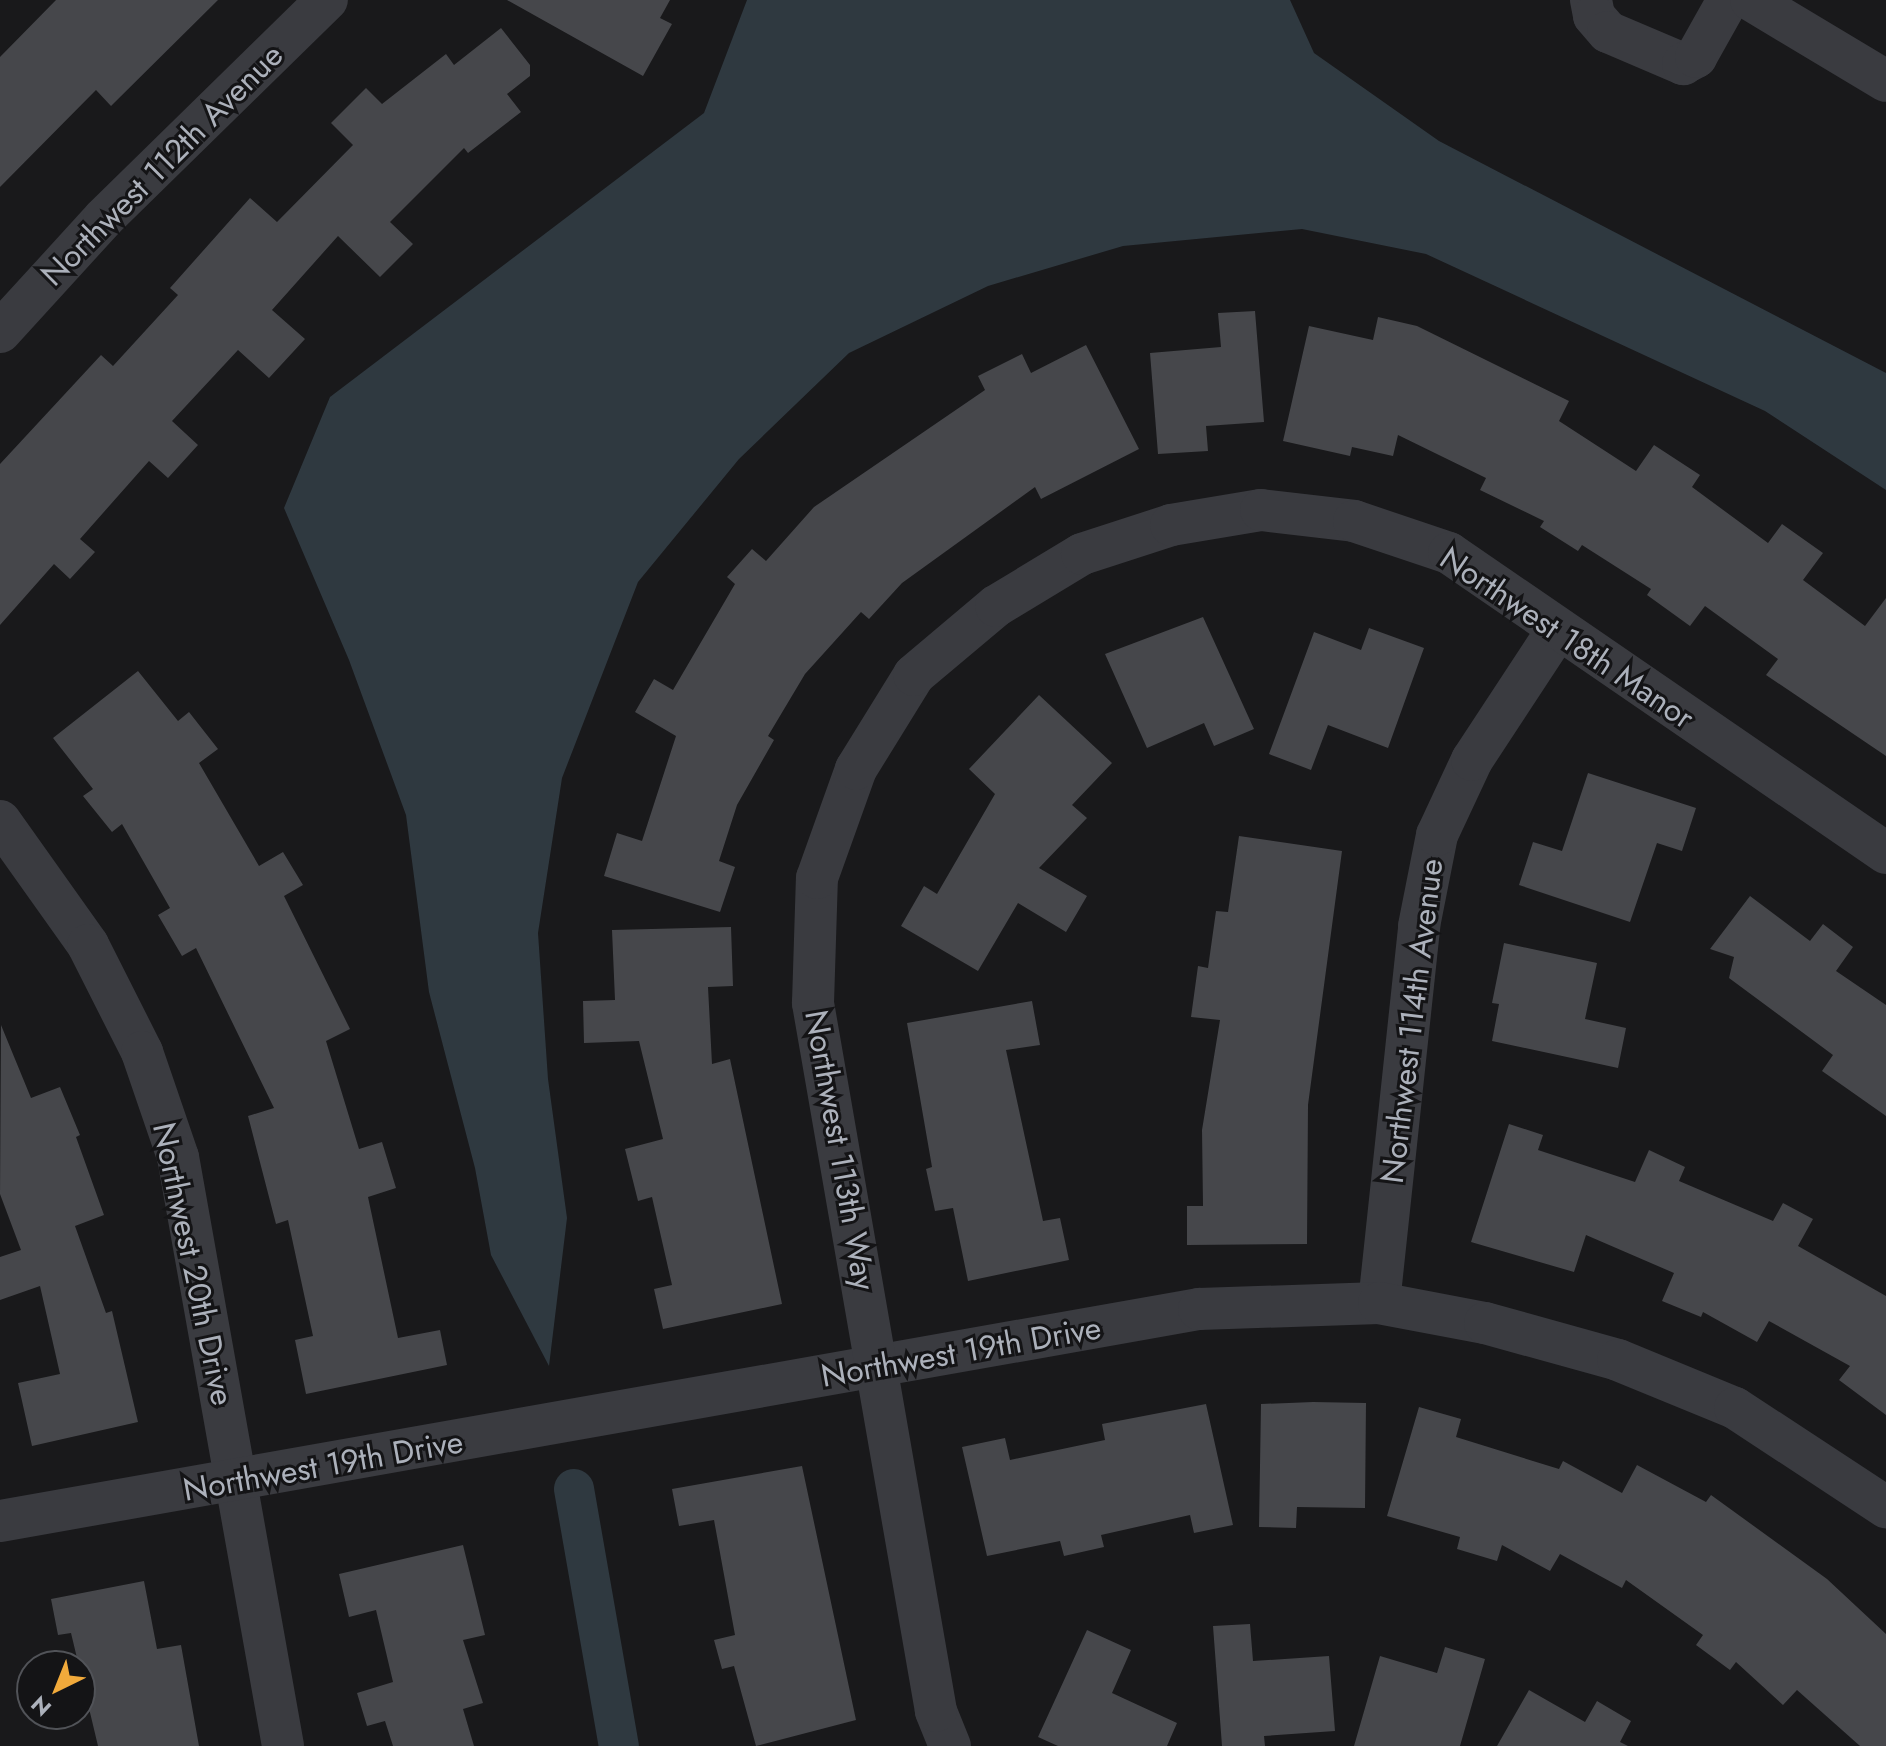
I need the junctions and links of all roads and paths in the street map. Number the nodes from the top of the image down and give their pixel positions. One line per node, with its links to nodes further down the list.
1 (327, 0): 6 (street, Northwest 112th Avenue)
2 (1591, 0): 3 (street)
3 (1728, 0)
4 (1751, 0): 5 (street)
5 (1886, 81)
6 (0, 332)
7 (996, 606): 8 (street, Northwest 18th Manor); 12 (street, Northwest 113th Way)
8 (1558, 629): 10 (street, Northwest 18th Manor); 11 (street, Northwest 114th Avenue)
9 (0, 821): 13 (street, Northwest 20th Drive)
10 (1886, 853)
11 (1379, 1303): 12 (street, Northwest 19th Drive); 14 (street, Northwest 19th Drive)
12 (878, 1366): 13 (street, Northwest 19th Drive); 17 (street, Northwest 113th Way)
13 (237, 1482): 15 (street, Northwest 19th Drive); 16 (street, Northwest 20th Drive)
14 (1886, 1507)
15 (0, 1521)
16 (283, 1746)
17 (950, 1746)

